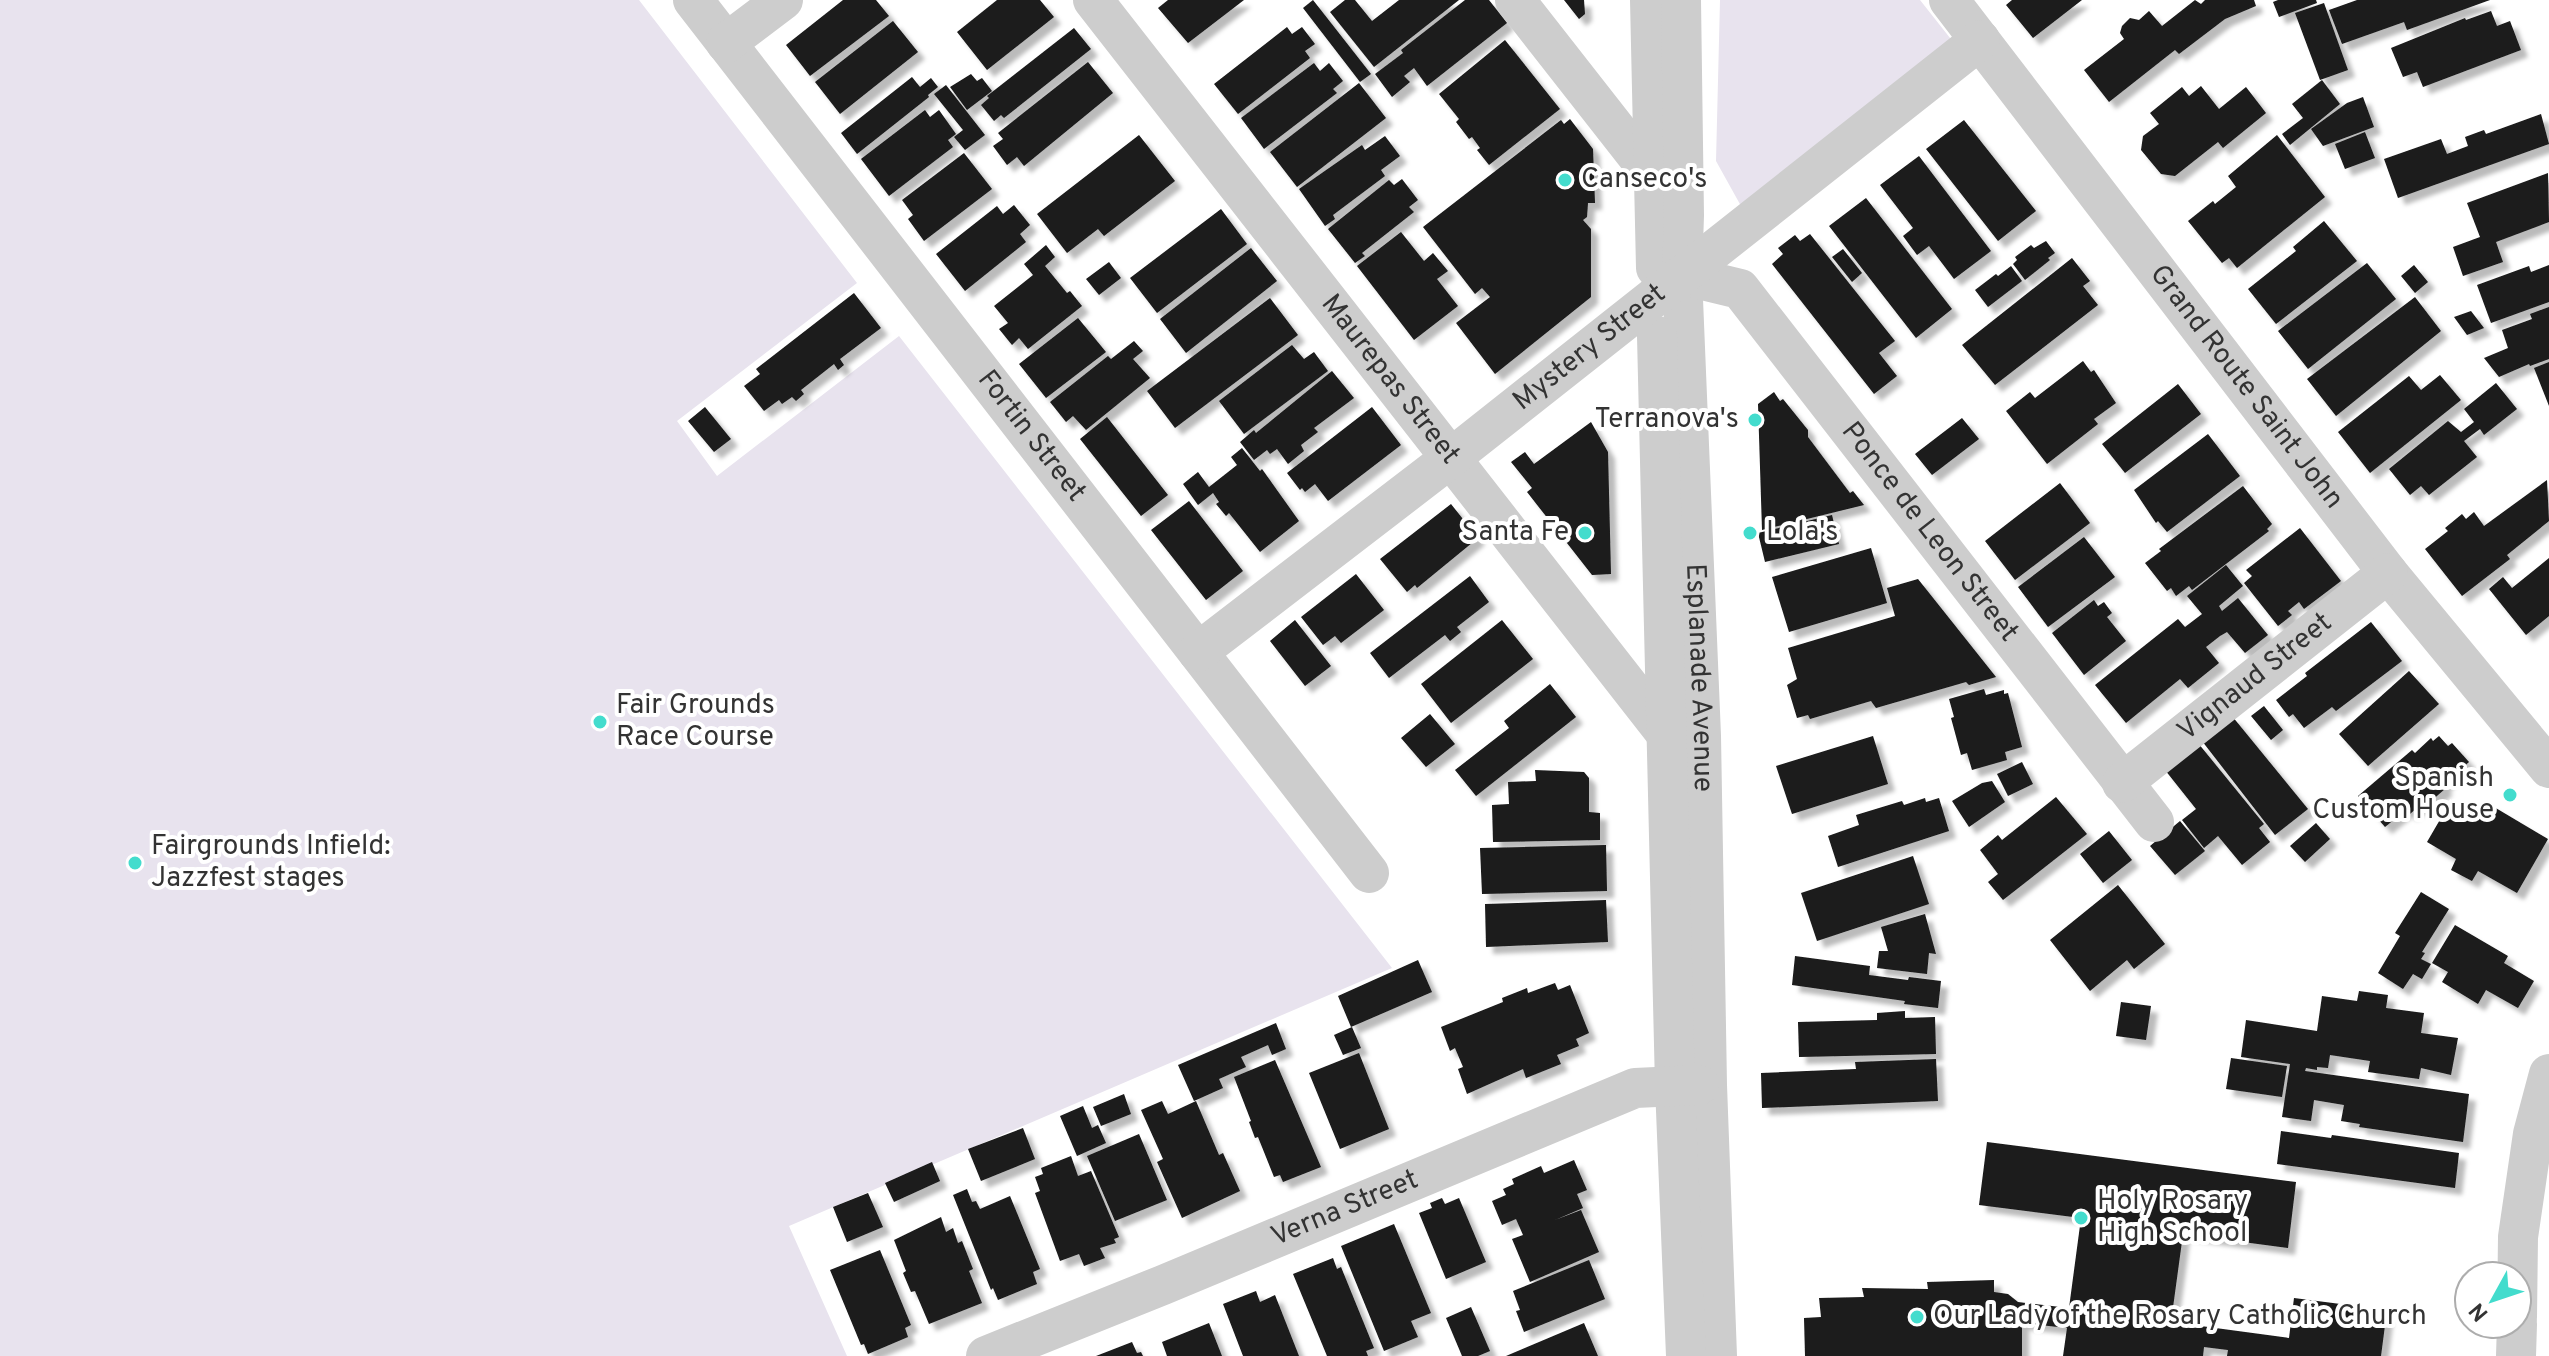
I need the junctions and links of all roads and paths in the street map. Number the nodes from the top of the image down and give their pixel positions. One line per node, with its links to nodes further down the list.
1 (693, 0): 9 (street, Fortin Street)
2 (783, 0): 9 (street)
3 (1093, 0): 12 (street, Maurepas Street)
4 (1515, 0): 10 (street)
5 (1650, 0): 10 (street, Esplanade Avenue)
6 (1681, 0): 11 (street, Esplanade Avenue)
7 (1949, 0): 8 (street, Grand Route Saint John)
8 (1980, 40): 11 (street, Mystery Street); 13 (street, Grand Route Saint John)
9 (726, 43): 14 (street, Fortin Street)
10 (1656, 180): 11 (street, Esplanade Avenue)
11 (1669, 285): 12 (street, Mystery Street); 15 (street, Esplanade Avenue); 17 (street, Ponce de Leon Street)
12 (1452, 457): 14 (street, Mystery Street); 15 (street, Maurepas Street)
13 (2388, 573): 16 (street, Grand Route Saint John); 17 (street, Vignaud Street)
14 (1198, 652): 19 (street, Fortin Street)
15 (1684, 735): 21 (street, Esplanade Avenue)
16 (2549, 768)
17 (2122, 783): 18 (street, Ponce de Leon Street)
18 (2154, 822)
19 (1369, 873)
20 (2549, 1074): 22 (street)
21 (1691, 1086): 23 (street, Verna Street); 24 (street, Esplanade Avenue); 25 (street, Esplanade Avenue)
22 (2518, 1260)
23 (986, 1356)
24 (1686, 1356)
25 (1717, 1356)

